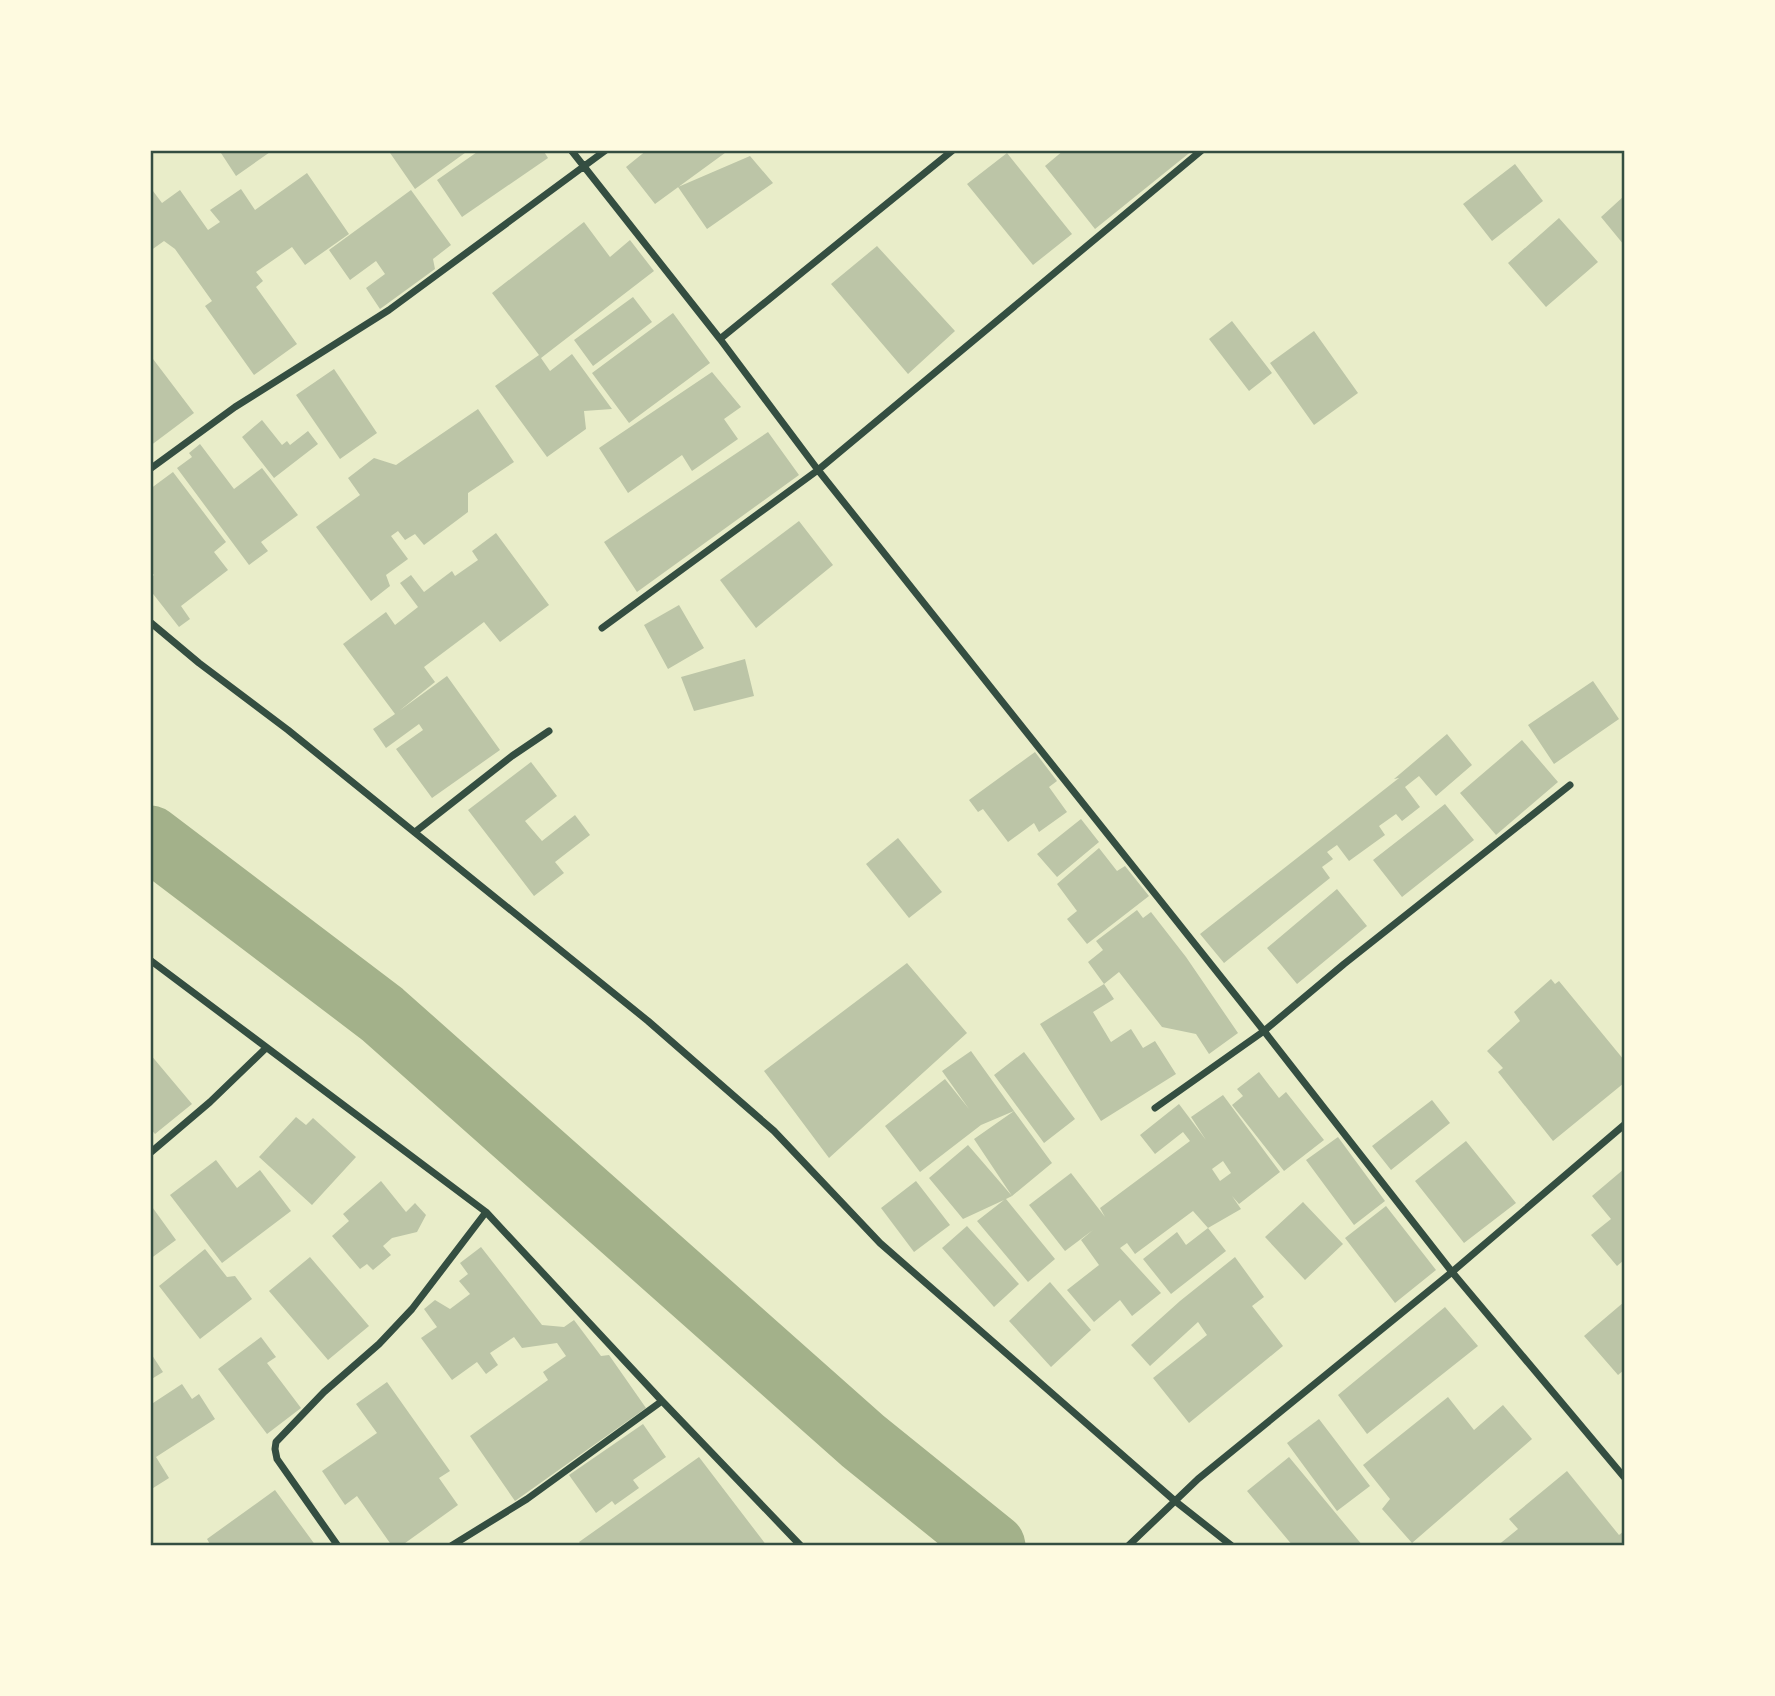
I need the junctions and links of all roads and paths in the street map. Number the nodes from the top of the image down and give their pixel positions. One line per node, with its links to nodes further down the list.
1 (570, 150): 5 (street)
2 (606, 150): 5 (street)
3 (953, 150): 6 (street)
4 (1202, 150): 8 (street)
5 (585, 168): 6 (street); 7 (street)
6 (720, 339): 8 (street)
7 (150, 469)
8 (818, 470): 10 (street); 15 (street)
9 (150, 622): 13 (street)
10 (602, 628)
11 (550, 731): 13 (street)
12 (1570, 785): 15 (street)
13 (415, 832): 24 (street)
14 (150, 960): 16 (street)
15 (1264, 1031): 17 (street); 21 (street)
16 (265, 1048): 19 (street); 20 (street)
17 (1155, 1108)
18 (1625, 1125): 21 (street)
19 (150, 1153)
20 (486, 1212): 22 (street); 25 (street)
21 (1452, 1272): 23 (street); 24 (street)
22 (662, 1401): 26 (street); 27 (street)
23 (1625, 1477)
24 (1175, 1501): 28 (street); 29 (street)
25 (338, 1545)
26 (451, 1545)
27 (801, 1545)
28 (1128, 1545)
29 (1232, 1545)

